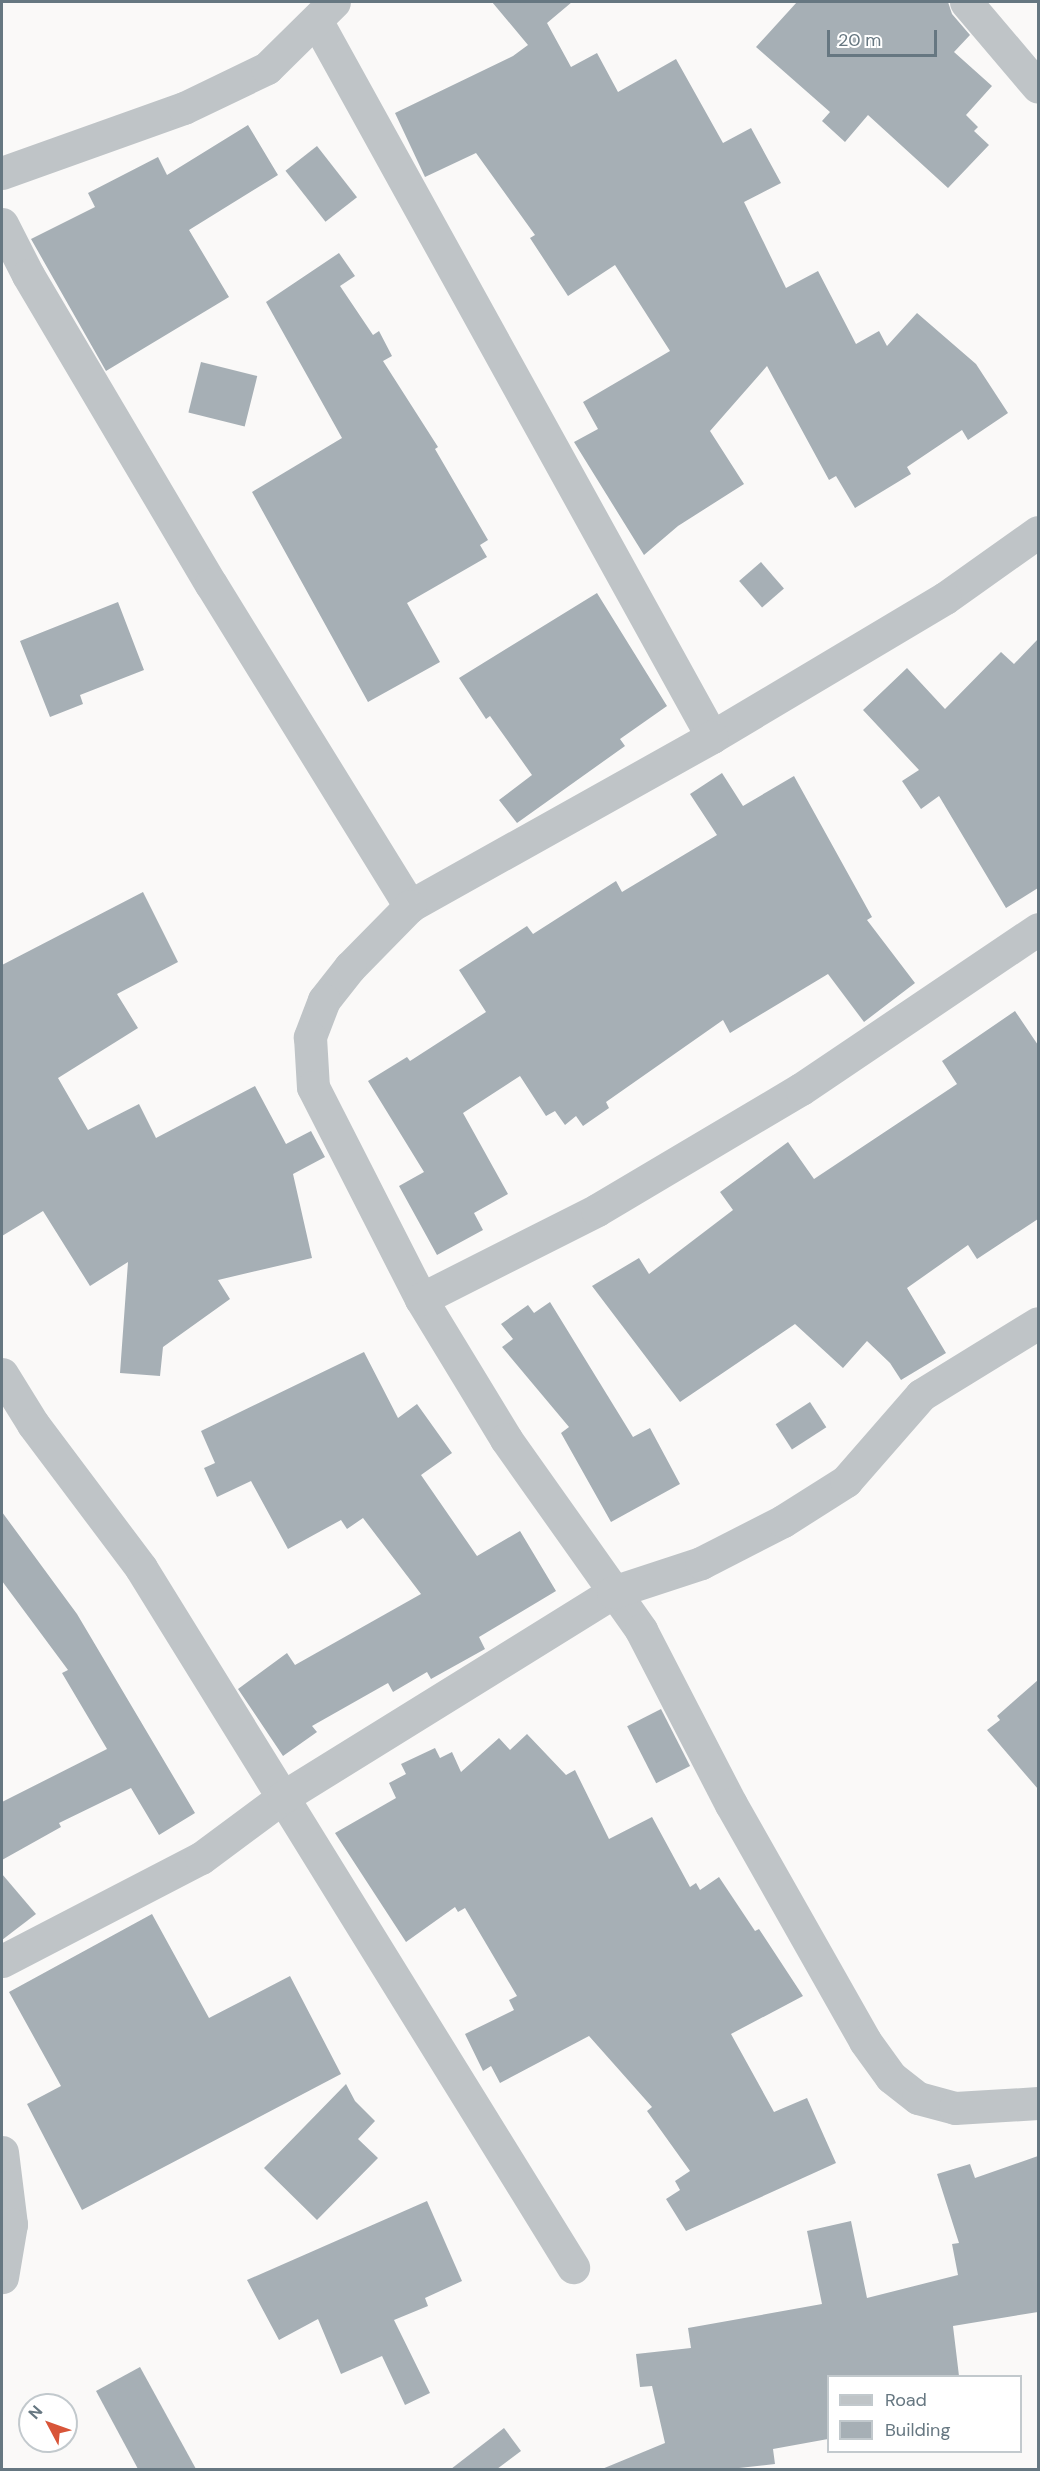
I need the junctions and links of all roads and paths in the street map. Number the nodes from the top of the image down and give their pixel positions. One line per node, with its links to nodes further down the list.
1 (966, 2): 3 (street)
2 (326, 12): 4 (street); 7 (street)
3 (1038, 87)
4 (2, 173)
5 (2, 224): 8 (street)
6 (1038, 532): 7 (street)
7 (712, 736): 8 (street)
8 (410, 906): 10 (street)
9 (1038, 930): 10 (street)
10 (421, 1299): 13 (street)
11 (1038, 1323): 13 (street)
12 (2, 1374): 14 (street)
13 (613, 1592): 14 (street); 16 (street)
14 (283, 1797): 15 (street); 18 (street)
15 (2, 1961)
16 (1038, 2103)
17 (2, 2152): 19 (street)
18 (573, 2267)
19 (2, 2277)

